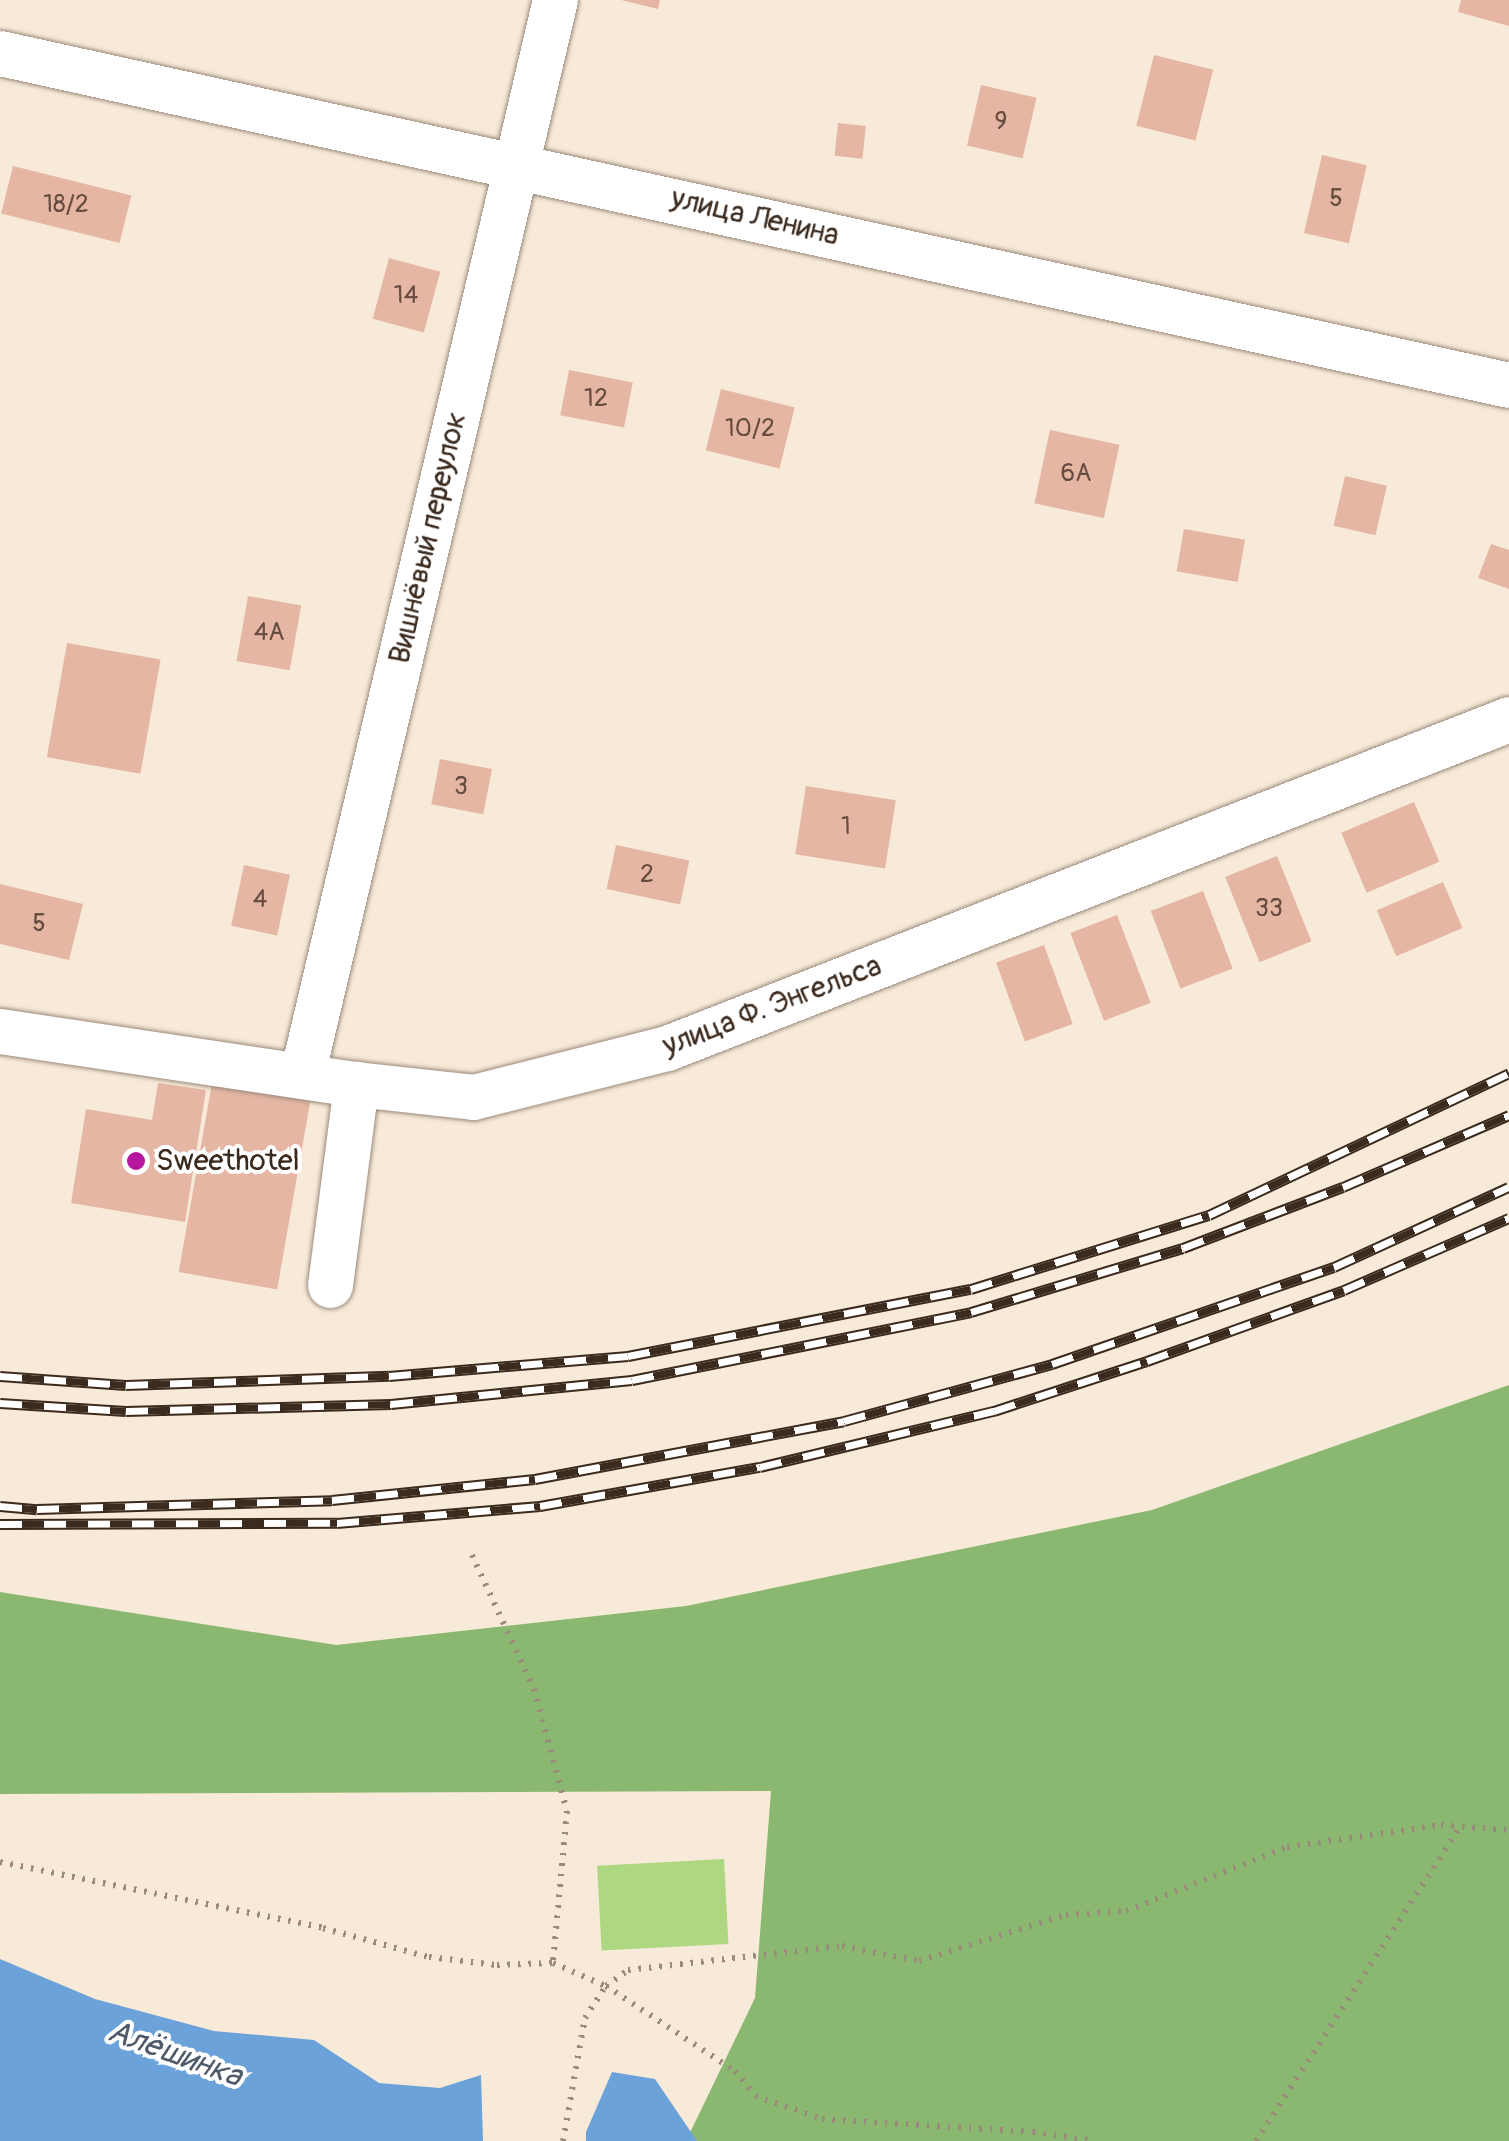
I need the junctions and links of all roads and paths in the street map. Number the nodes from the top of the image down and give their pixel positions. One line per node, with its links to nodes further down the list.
1 (555, 0): 3 (street, Вишнёвый переулок)
2 (0, 53): 3 (street, улица Ленина)
3 (516, 164): 4 (street, улица Ленина); 7 (street, Вишнёвый переулок)
4 (1509, 385)
5 (1509, 719): 8 (street, улица Ф. Энгельса)
6 (0, 1031): 7 (street, улица Ф. Энгельса)
7 (302, 1075): 8 (street, улица Ф. Энгельса)
8 (356, 1084): 9 (street)
9 (330, 1284)
10 (472, 1555): 14 (path)
11 (1460, 1826): 12 (path); 15 (path); 18 (path)
12 (1509, 1830)
13 (0, 1862): 14 (path)
14 (552, 1963): 15 (path)
15 (606, 1986): 16 (path); 17 (path)
16 (563, 2141)
17 (1093, 2141)
18 (1256, 2141)

